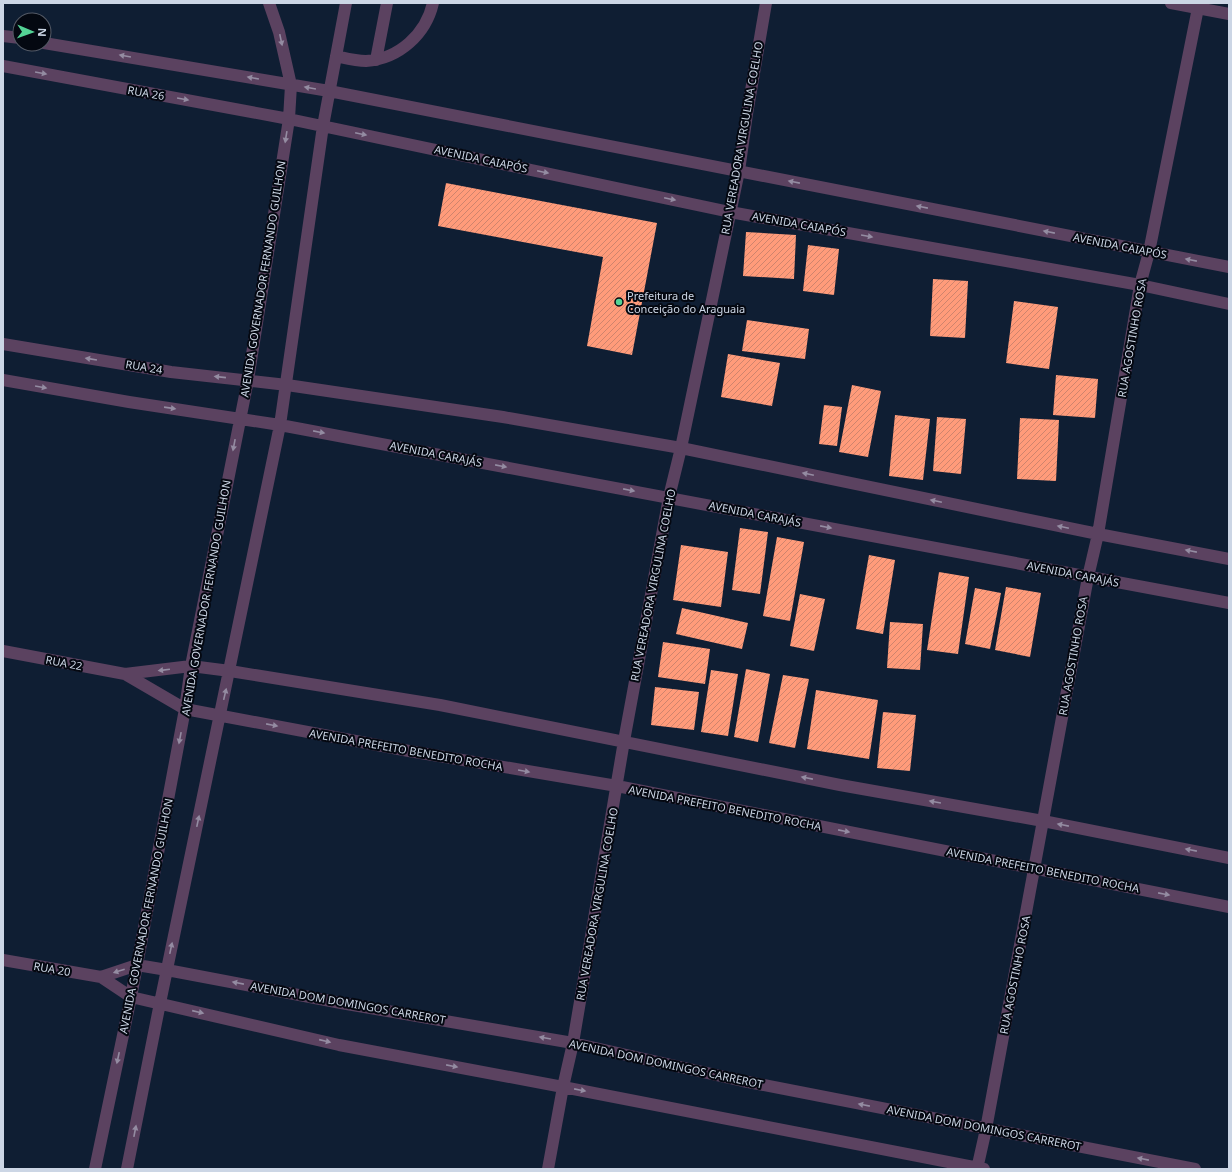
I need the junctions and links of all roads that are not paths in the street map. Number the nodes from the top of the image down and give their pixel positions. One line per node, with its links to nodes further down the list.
1 (269, 3): 13 (street, AVENIDA GOVERNADOR FERNANDO GUILHON, one-way to 13)
2 (346, 3): 10 (street)
3 (387, 3): 11 (street)
4 (433, 3): 11 (street)
5 (766, 3): 17 (street, RUA VEREADORA VIRGULINA COELHO)
6 (1171, 3): 7 (street)
7 (1198, 6): 8 (street); 19 (street, RUA AGOSTINHO ROSA)
8 (1229, 14)
9 (52, 43): 13 (street, one-way to 9)
10 (336, 56): 11 (street); 14 (street)
11 (376, 60)
12 (3, 66): 15 (street, RUA 26, one-way to 15)
13 (291, 85): 14 (street, AVENIDA CAIAPÓS, one-way to 13); 15 (street, AVENIDA GOVERNADOR FERNANDO GUILHON)
14 (329, 91): 16 (street); 17 (street, AVENIDA CAIAPÓS)
15 (289, 119): 16 (street, RUA 26); 25 (street, AVENIDA GOVERNADOR FERNANDO GUILHON, one-way to 25)
16 (323, 126): 18 (street, AVENIDA CAIAPÓS, one-way to 18); 26 (street)
17 (739, 171): 18 (street, RUA VEREADORA VIRGULINA COELHO); 19 (street, AVENIDA CAIAPÓS, one-way to 17)
18 (730, 212): 21 (street, AVENIDA CAIAPÓS, one-way to 21); 29 (street, RUA VEREADORA VIRGULINA COELHO)
19 (1149, 252): 20 (street, AVENIDA CAIAPÓS, one-way to 19); 21 (street, RUA AGOSTINHO ROSA)
20 (1229, 267)
21 (1140, 285): 22 (street, AVENIDA CAIAPÓS); 31 (street, RUA AGOSTINHO ROSA)
22 (1229, 304)
23 (3, 344): 25 (street, RUA 24, one-way to 23)
24 (3, 380): 27 (street, one-way to 27)
25 (248, 380): 26 (street, RUA 24); 27 (street, AVENIDA GOVERNADOR FERNANDO GUILHON)
26 (287, 385): 28 (street); 29 (street)
27 (240, 418): 28 (street); 36 (street, AVENIDA GOVERNADOR FERNANDO GUILHON, one-way to 36)
28 (280, 425): 30 (street, AVENIDA CARAJÁS, one-way to 30); 37 (street)
29 (681, 448): 30 (street, RUA VEREADORA VIRGULINA COELHO); 31 (street, one-way to 29)
30 (669, 497): 33 (street, AVENIDA CARAJÁS, one-way to 33); 41 (street, RUA VEREADORA VIRGULINA COELHO)
31 (1098, 534): 32 (street, one-way to 31); 33 (street, RUA AGOSTINHO ROSA)
32 (1229, 558)
33 (1088, 577): 34 (street, AVENIDA CARAJÁS); 43 (street, RUA AGOSTINHO ROSA)
34 (1229, 604)
35 (3, 651): 38 (street, RUA 22)
36 (191, 666): 37 (street, RUA 22); 38 (street, RUA 22, one-way to 38); 39 (street, AVENIDA GOVERNADOR FERNANDO GUILHON)
37 (230, 671): 40 (street, one-way to 37); 41 (street)
38 (126, 674): 39 (street, RUA 22)
39 (185, 709): 40 (street, RUA 22); 48 (street, AVENIDA GOVERNADOR FERNANDO GUILHON, one-way to 48)
40 (220, 715): 42 (street, AVENIDA PREFEITO BENEDITO ROCHA, one-way to 42); 49 (street, one-way to 40)
41 (624, 741): 42 (street, RUA VEREADORA VIRGULINA COELHO); 43 (street, one-way to 41)
42 (616, 786): 45 (street, AVENIDA PREFEITO BENEDITO ROCHA, one-way to 45); 53 (street, RUA VEREADORA VIRGULINA COELHO)
43 (1043, 821): 44 (street, one-way to 43); 45 (street, RUA AGOSTINHO ROSA)
44 (1229, 858)
45 (1034, 868): 46 (street, AVENIDA PREFEITO BENEDITO ROCHA, one-way to 46); 55 (street, RUA AGOSTINHO ROSA)
46 (1229, 907)
47 (3, 960): 50 (street, RUA 20)
48 (137, 965): 49 (street, AVENIDA DOM DOMINGOS CARREROT); 50 (street, RUA 20, one-way to 50); 51 (street, AVENIDA GOVERNADOR FERNANDO GUILHON)
49 (167, 970): 52 (street); 53 (street, AVENIDA DOM DOMINGOS CARREROT, one-way to 49)
50 (101, 977): 51 (street, RUA 20)
51 (131, 996): 52 (street); 57 (street, AVENIDA GOVERNADOR FERNANDO GUILHON, one-way to 57)
52 (160, 1003): 54 (street, one-way to 54); 58 (street, one-way to 52)
53 (573, 1043): 54 (street, RUA VEREADORA VIRGULINA COELHO); 55 (street, AVENIDA DOM DOMINGOS CARREROT, one-way to 53)
54 (563, 1087): 56 (street, one-way to 56); 59 (street, RUA VEREADORA VIRGULINA COELHO)
55 (986, 1129): 56 (street, RUA AGOSTINHO ROSA); 60 (street, AVENIDA DOM DOMINGOS CARREROT, one-way to 55)
56 (980, 1168)
57 (95, 1169)
58 (127, 1169)
59 (548, 1169)
60 (1195, 1169)

